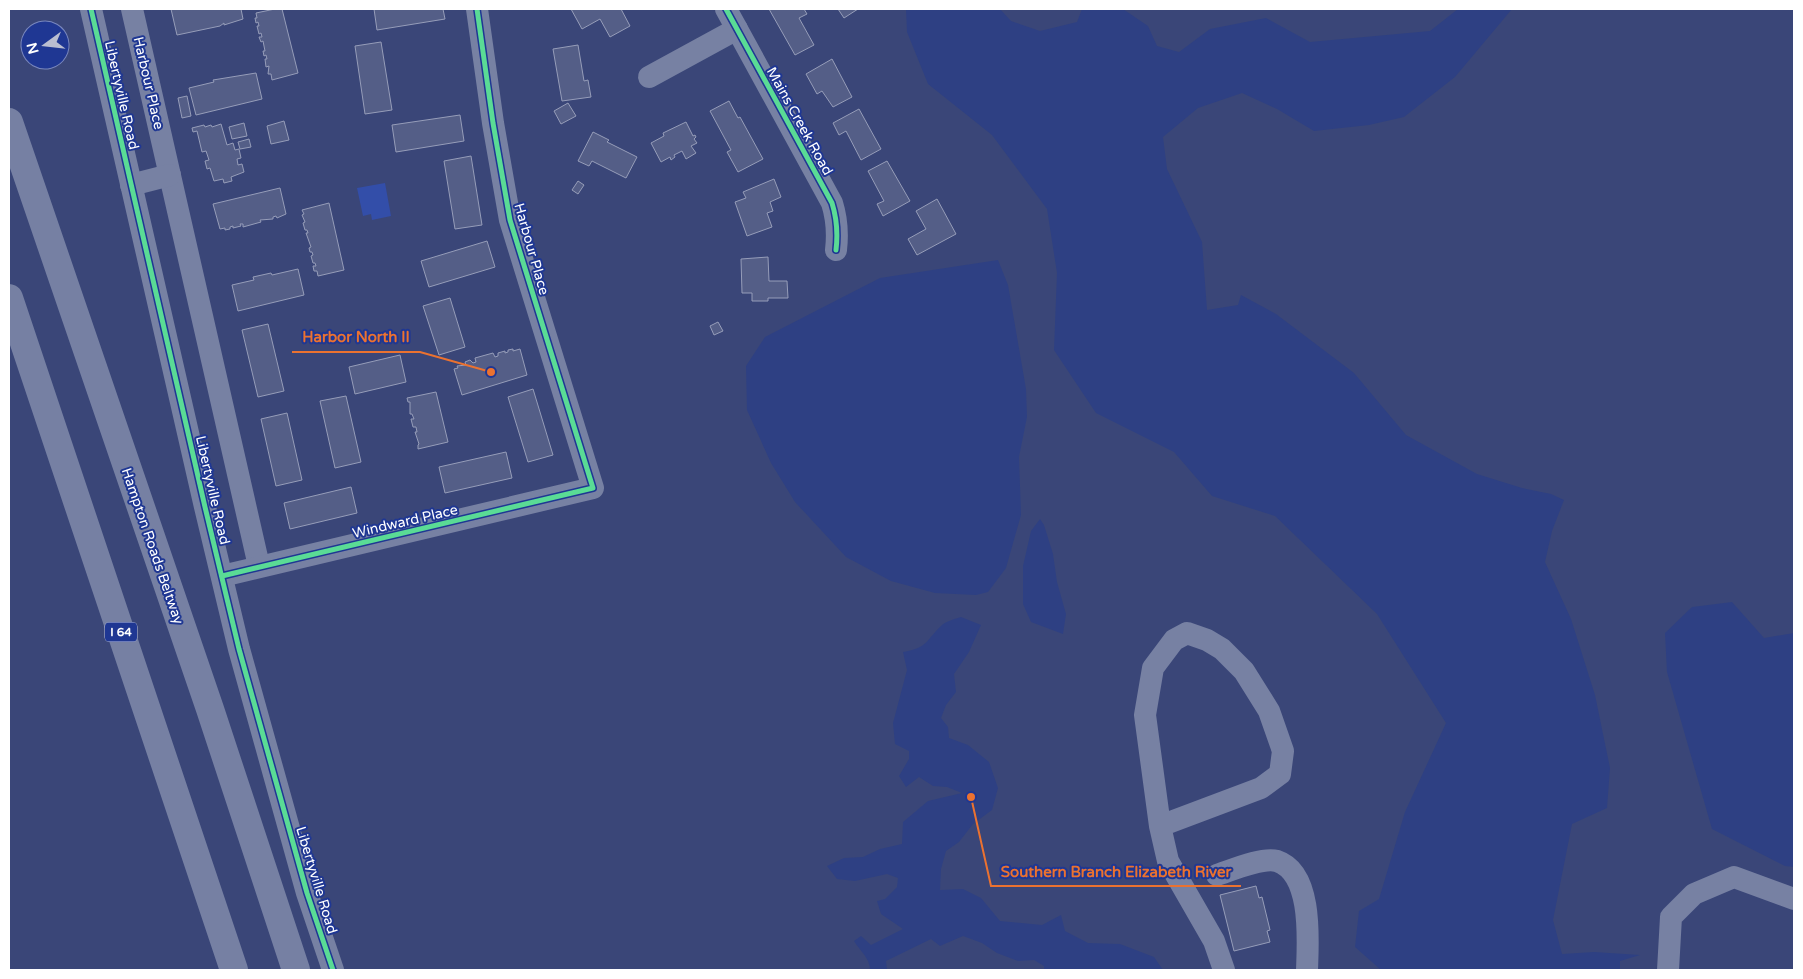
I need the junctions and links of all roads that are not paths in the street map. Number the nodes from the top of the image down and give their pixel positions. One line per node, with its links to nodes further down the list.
1 (91, 9): 9 (street, Libertyville Road)
2 (132, 9): 8 (street, Harbour Place)
3 (477, 9): 12 (street, Harbour Place)
4 (726, 9): 5 (street, Mains Creek Road)
5 (737, 29): 6 (street); 10 (street, Mains Creek Road)
6 (649, 76)
7 (9, 122): 19 (highway, Hampton Roads Beltway)
8 (170, 175): 9 (street); 13 (street, Harbour Place)
9 (131, 185): 14 (street, Libertyville Road)
10 (836, 250)
11 (9, 298): 18 (highway, I 64)
12 (593, 488): 13 (street, Windward Place)
13 (259, 566): 14 (street, Windward Place)
14 (222, 576): 20 (street, Libertyville Road)
15 (1160, 826): 15 (street); 21 (street)
16 (1217, 875): 22 (street)
17 (1794, 899): 23 (street)
18 (234, 969)
19 (296, 970)
20 (333, 970)
21 (1224, 970)
22 (1307, 970)
23 (1668, 970)

